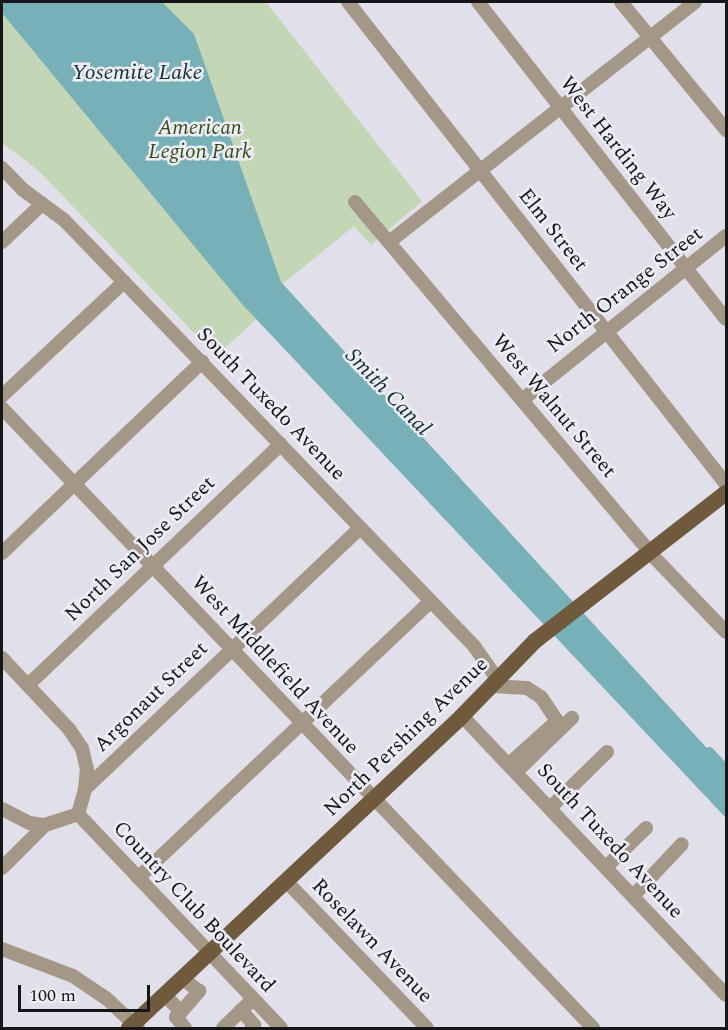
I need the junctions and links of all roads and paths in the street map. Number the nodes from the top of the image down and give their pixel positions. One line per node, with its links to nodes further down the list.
1 (478, 2): 6 (street, West Harding Way)
2 (621, 2): 5 (street)
3 (695, 2): 5 (street)
4 (352, 3): 9 (street, Elm Street)
5 (650, 37): 6 (street); 7 (street)
6 (560, 107): 9 (street); 15 (street, West Harding Way)
7 (726, 130)
8 (2, 168): 11 (street, South Tuxedo Avenue)
9 (480, 170): 14 (street); 18 (street, Elm Street)
10 (355, 202): 14 (street, West Walnut Street)
11 (42, 204): 13 (street); 16 (street, South Tuxedo Avenue)
12 (726, 236): 15 (street, North Orange Street)
13 (2, 242)
14 (389, 242): 21 (street, West Walnut Street)
15 (686, 268): 17 (street, West Harding Way); 18 (street, North Orange Street)
16 (124, 282): 19 (street, South Tuxedo Avenue); 20 (street)
17 (726, 319)
18 (606, 332): 21 (street, North Orange Street); 25 (street, Elm Street)
19 (202, 362): 23 (street, South Tuxedo Avenue); 24 (street)
20 (2, 396)
21 (522, 400): 29 (street, West Walnut Street)
22 (2, 408): 24 (street, West Middlefield Avenue)
23 (281, 444): 27 (street, South Tuxedo Avenue); 30 (street, North San Jose Street)
24 (74, 484): 28 (street); 30 (street, West Middlefield Avenue)
25 (726, 484)
26 (726, 493): 29 (main road, North Pershing Avenue)
27 (360, 528): 31 (street, South Tuxedo Avenue); 33 (street, Argonaut Street)
28 (2, 553)
29 (651, 554): 32 (street, West Walnut Street); 35 (main road, North Pershing Avenue)
30 (152, 566): 33 (street, West Middlefield Avenue); 36 (street, North San Jose Street)
31 (430, 602): 35 (street, South Tuxedo Avenue); 39 (street)
32 (726, 632)
33 (232, 649): 39 (street, West Middlefield Avenue); 42 (street, Argonaut Street)
34 (2, 658): 36 (street)
35 (495, 683): 37 (main road, North Pershing Avenue); 41 (street)
36 (28, 685): 42 (street)
37 (462, 716): 41 (street, South Tuxedo Avenue); 43 (main road, North Pershing Avenue)
38 (572, 718): 41 (street)
39 (302, 723): 43 (street, West Middlefield Avenue); 52 (street)
40 (607, 752): 44 (street)
41 (512, 768): 44 (street, South Tuxedo Avenue)
42 (85, 789): 46 (street)
43 (373, 800): 53 (main road, North Pershing Avenue); 68 (street, West Middlefield Avenue)
44 (550, 808): 50 (street, South Tuxedo Avenue)
45 (2, 809): 47 (street)
46 (78, 814): 47 (street); 52 (street, Country Club Boulevard)
47 (45, 825): 51 (street)
48 (646, 828): 50 (street)
49 (682, 844): 54 (street)
50 (606, 867): 54 (street, South Tuxedo Avenue)
51 (2, 868)
52 (138, 878): 56 (street, Country Club Boulevard)
53 (286, 882): 56 (main road, North Pershing Avenue); 67 (street, Roselawn Avenue)
54 (633, 896): 59 (street, South Tuxedo Avenue)
55 (2, 949): 63 (street)
56 (209, 953): 57 (main road, North Pershing Avenue); 60 (street, Country Club Boulevard)
57 (182, 978): 58 (main road, North Pershing Avenue); 61 (street)
58 (165, 995): 61 (street); 63 (main road, North Pershing Avenue)
59 (726, 995)
60 (257, 1004): 62 (street); 66 (street, Country Club Boulevard)
61 (181, 1012): 64 (street)
62 (248, 1020): 65 (street)
63 (134, 1027)
64 (185, 1029)
65 (223, 1029)
66 (281, 1029)
67 (427, 1029)
68 (593, 1029)

